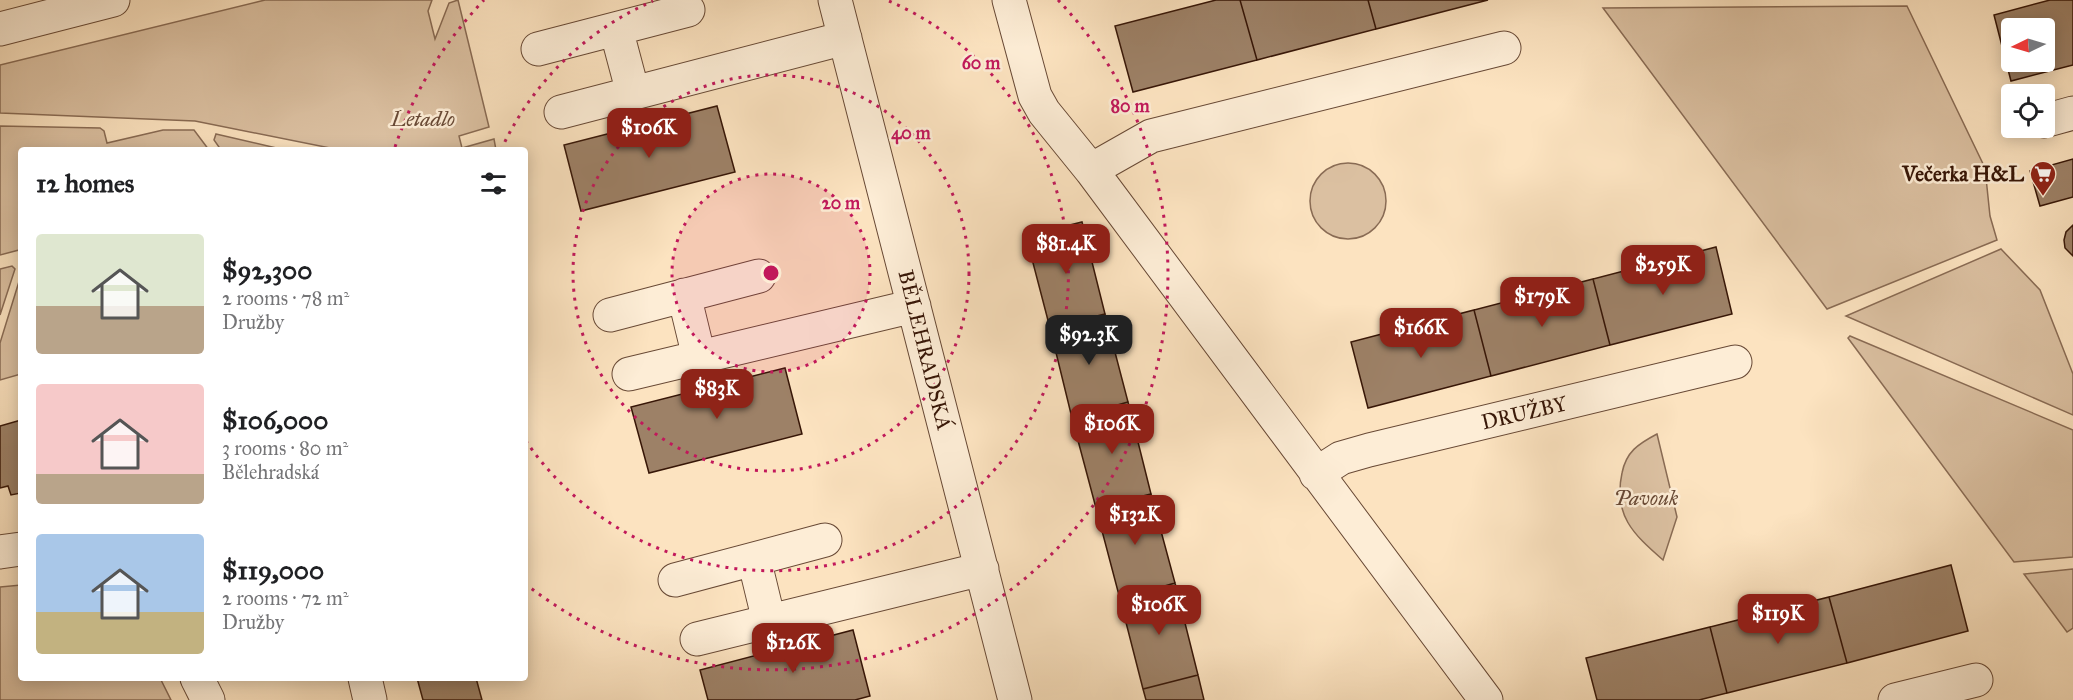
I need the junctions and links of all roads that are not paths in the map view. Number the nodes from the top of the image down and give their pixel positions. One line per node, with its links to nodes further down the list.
1 (113, 0): 5 (street)
2 (835, 0): 7 (street, BĚLEHRADSKÁ)
3 (1009, 0): 14 (street)
4 (688, 9): 6 (street)
5 (0, 29)
6 (616, 29): 9 (street); 10 (street)
7 (844, 38): 10 (street); 17 (street, BĚLEHRADSKÁ)
8 (1504, 48): 14 (street)
9 (538, 49)
10 (633, 93): 11 (street)
11 (561, 112)
12 (2073, 113): 13 (street)
13 (2055, 118)
14 (1091, 170): 22 (street)
15 (759, 276): 16 (street)
16 (684, 295): 18 (street); 19 (street)
17 (914, 306): 19 (street); 27 (street, BĚLEHRADSKÁ)
18 (610, 315)
19 (699, 357): 21 (street)
20 (1736, 362): 22 (street, DRUŽBY)
21 (628, 374)
22 (1317, 474): 37 (street)
23 (825, 540): 26 (street)
24 (18, 549): 25 (street)
25 (0, 552)
26 (754, 559): 28 (street); 29 (street)
27 (982, 569): 29 (street); 36 (street, BĚLEHRADSKÁ)
28 (675, 580)
29 (769, 621): 30 (street)
30 (697, 639)
31 (1976, 680): 38 (street)
32 (198, 681): 34 (street)
33 (366, 681): 35 (street)
34 (208, 700)
35 (370, 700)
36 (1015, 700)
37 (1486, 700)
38 (1895, 700)

